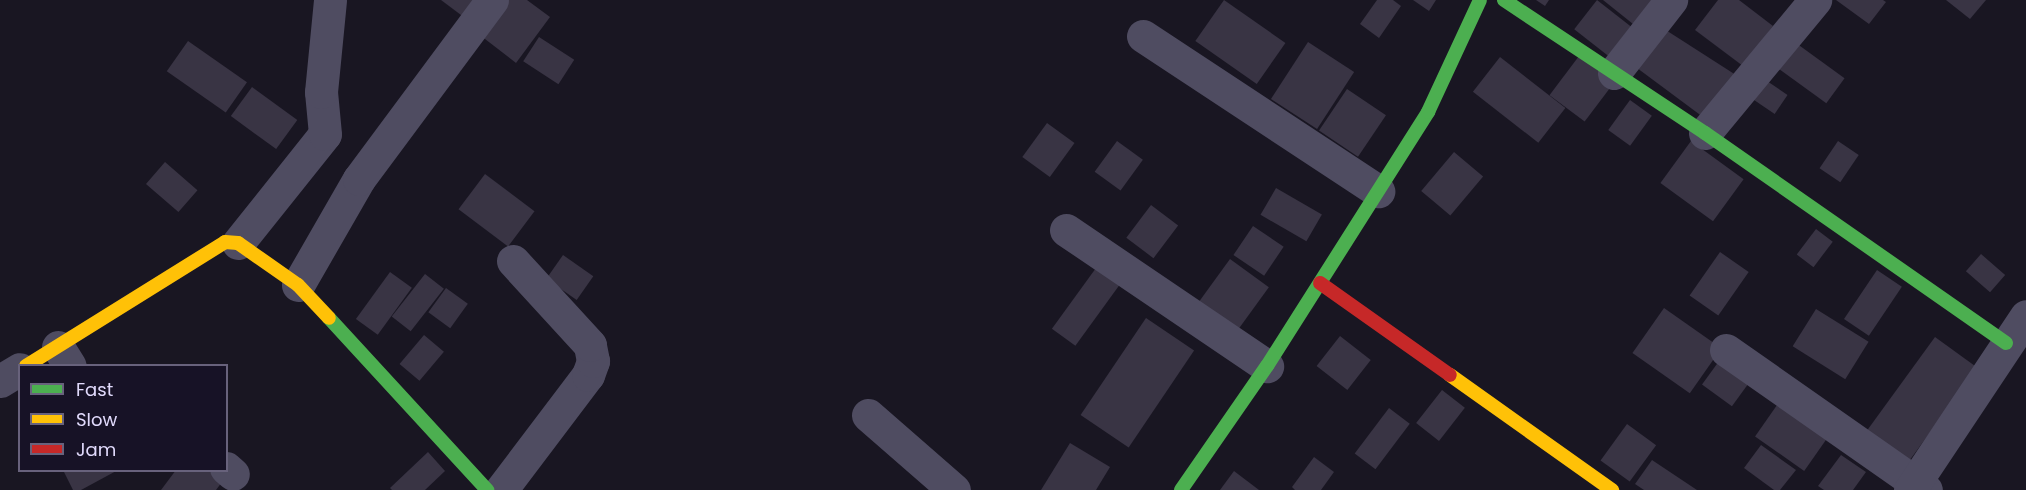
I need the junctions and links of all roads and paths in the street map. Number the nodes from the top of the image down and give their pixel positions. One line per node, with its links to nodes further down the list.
1 (330, 0): 12 (street)
2 (492, 0): 15 (street)
3 (1480, 0): 10 (street)
4 (1504, 0): 8 (street)
5 (1671, 0): 8 (street)
6 (1815, 0): 9 (street)
7 (1143, 36): 10 (street)
8 (1614, 73): 9 (street)
9 (1705, 133): 17 (street)
10 (1378, 191): 14 (street)
11 (1066, 230): 21 (street)
12 (238, 243): 15 (street); 19 (street)
13 (513, 261): 28 (street)
14 (1320, 283): 21 (street); 30 (street)
15 (298, 285): 27 (street)
16 (2026, 315): 17 (street)
17 (2006, 343): 25 (street)
18 (1726, 350): 25 (street)
19 (64, 356): 20 (street)
20 (34, 364)
21 (1267, 366): 26 (street)
22 (18, 370): 23 (street)
23 (0, 381)
24 (868, 416): 29 (street)
25 (1917, 488)
26 (1183, 489)
27 (487, 490)
28 (501, 490)
29 (954, 490)
30 (1612, 490)

